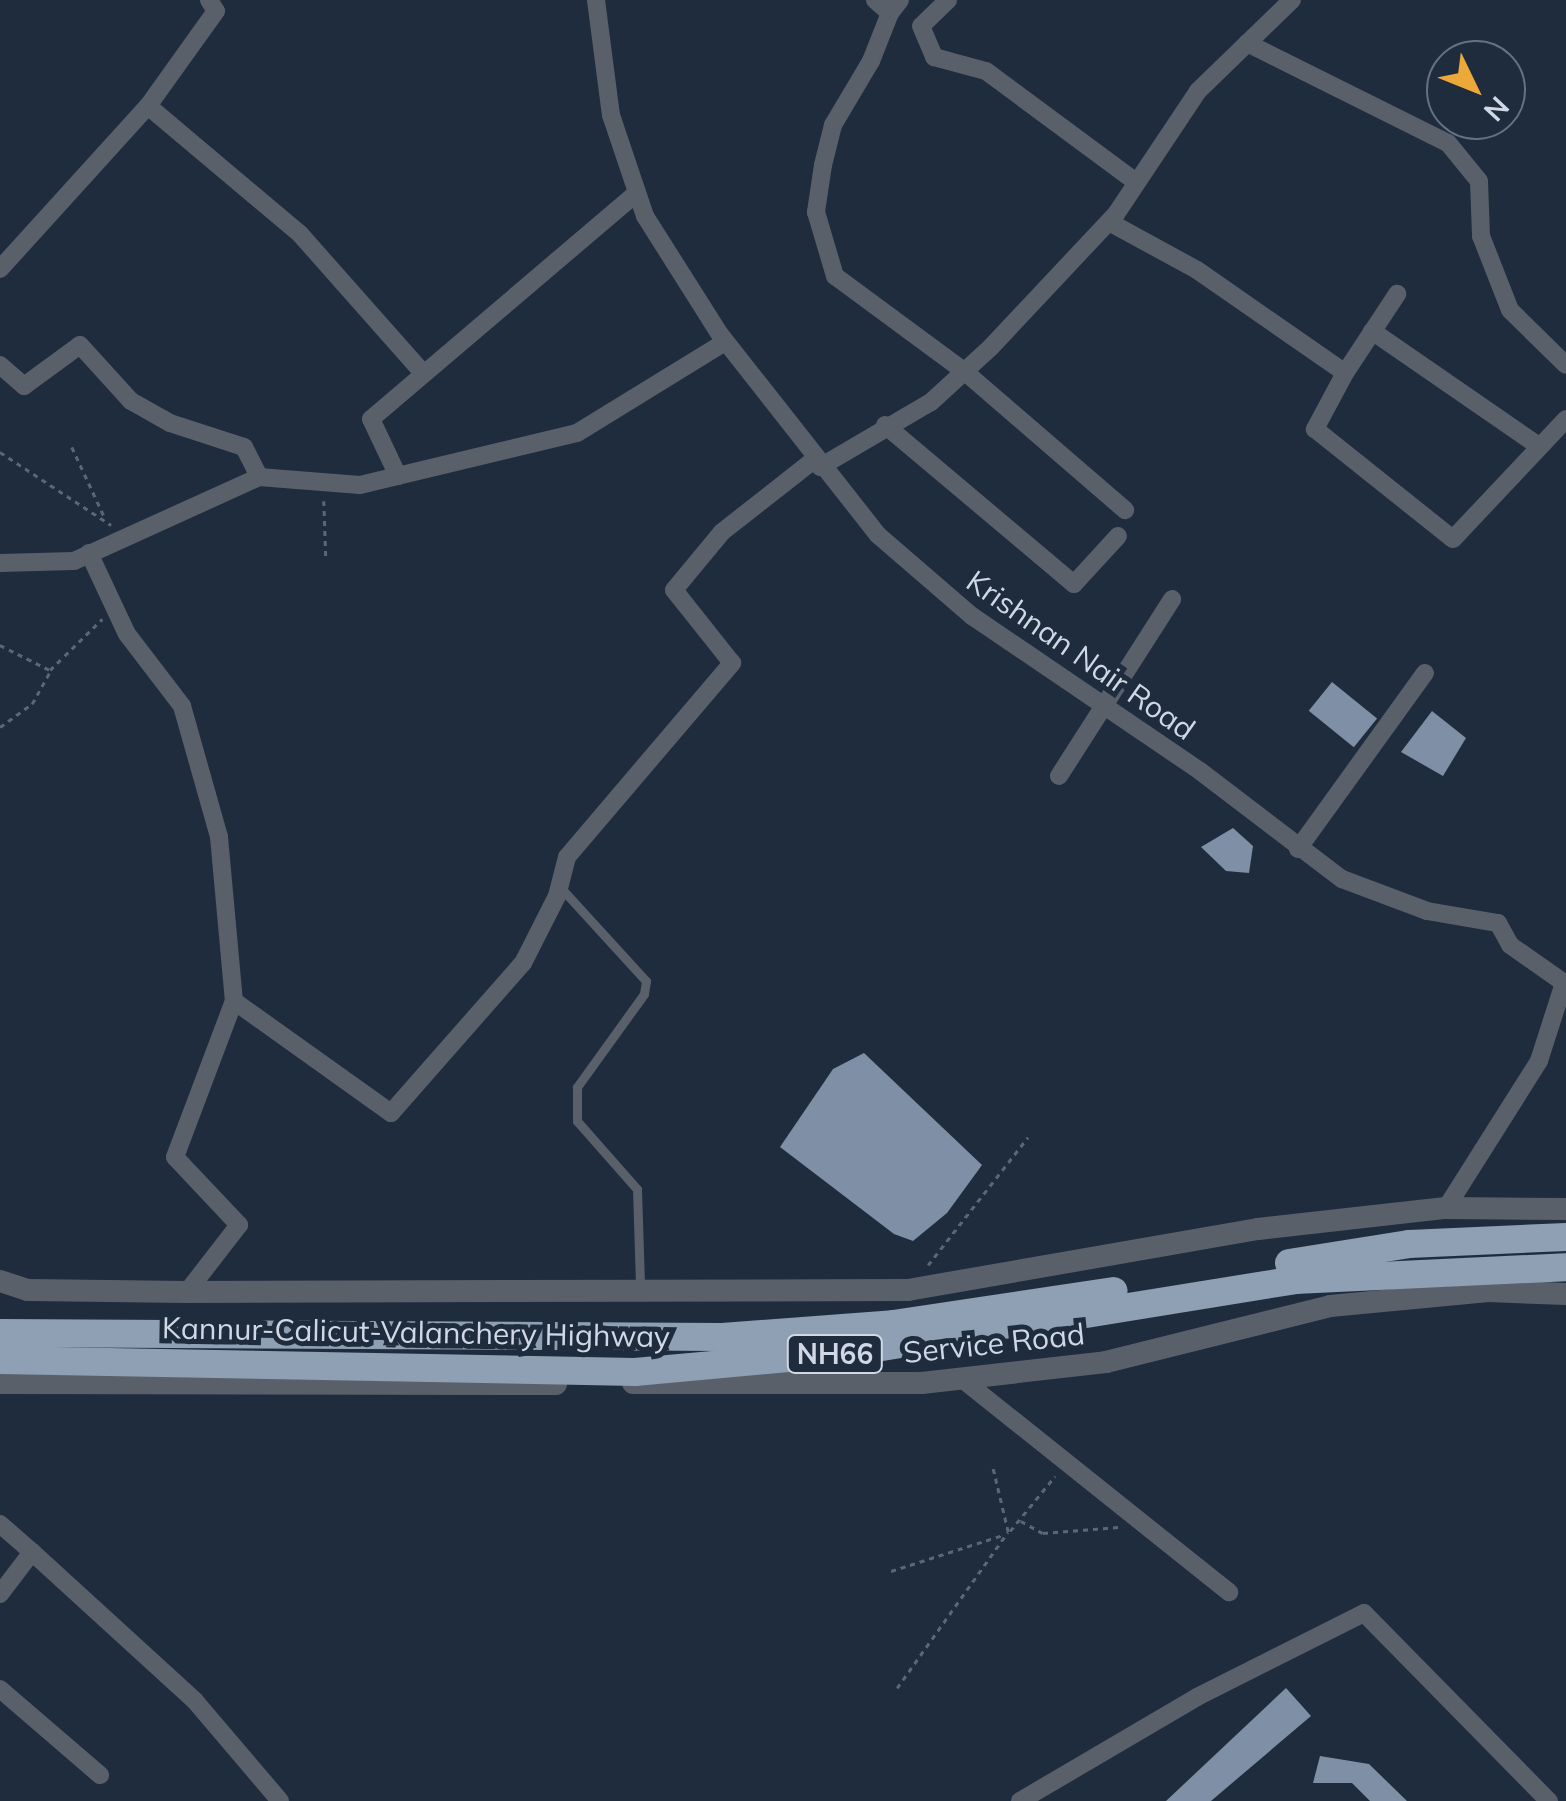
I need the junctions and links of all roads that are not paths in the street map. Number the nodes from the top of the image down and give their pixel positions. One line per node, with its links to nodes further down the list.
1 (208, 0): 7 (street)
2 (596, 0): 9 (street, Krishnan Nair Road)
3 (948, 0): 8 (street)
4 (1281, 3): 6 (street)
5 (888, 4): 18 (street)
6 (1248, 43): 8 (street); 16 (street)
7 (148, 106): 11 (street); 17 (street)
8 (1136, 182): 10 (street)
9 (637, 194): 14 (street, Krishnan Nair Road); 17 (street)
10 (1109, 222): 18 (street); 19 (street)
11 (0, 269)
12 (1397, 294): 13 (street)
13 (1372, 331): 19 (street); 22 (street)
14 (725, 342): 23 (street, Krishnan Nair Road); 25 (street)
15 (0, 365): 24 (street)
16 (1566, 365)
17 (422, 372): 25 (street)
18 (964, 372): 21 (street); 26 (street)
19 (1345, 372): 22 (street)
20 (1566, 418): 22 (street)
21 (885, 425): 23 (street); 27 (street)
22 (1540, 446)
23 (818, 463): 32 (street, Krishnan Nair Road); 35 (street)
24 (259, 476): 25 (street); 28 (street)
25 (398, 476)
26 (1125, 510)
27 (1118, 536)
28 (89, 553): 29 (street); 37 (street)
29 (0, 564)
30 (1172, 599): 32 (street)
31 (1425, 672): 34 (street)
32 (1108, 708): 33 (street); 34 (street, Krishnan Nair Road)
33 (1059, 776)
34 (1298, 850): 36 (street, Krishnan Nair Road)
35 (560, 886): 37 (street); 43 (lane)
36 (1565, 982): 38 (street, Krishnan Nair Road)
37 (234, 1001): 44 (street)
38 (1446, 1208): 39 (street); 43 (street)
39 (1566, 1209)
40 (1566, 1237): 46 (highway)
41 (1566, 1267): 46 (highway, Kannur-Calicut-Valanchery Highway / NH66)
42 (0, 1282): 44 (street)
43 (640, 1287): 44 (street)
44 (187, 1292)
45 (1566, 1294): 47 (street, Service Road)
46 (1, 1342)
47 (962, 1379): 48 (street, Service Road); 51 (street)
48 (0, 1383)
49 (0, 1524): 50 (street)
50 (32, 1552): 52 (street); 55 (street)
51 (1229, 1592)
52 (0, 1594)
53 (0, 1689): 54 (street)
54 (100, 1775)
55 (280, 1801)
56 (1020, 1801): 57 (street)
57 (1549, 1801)

